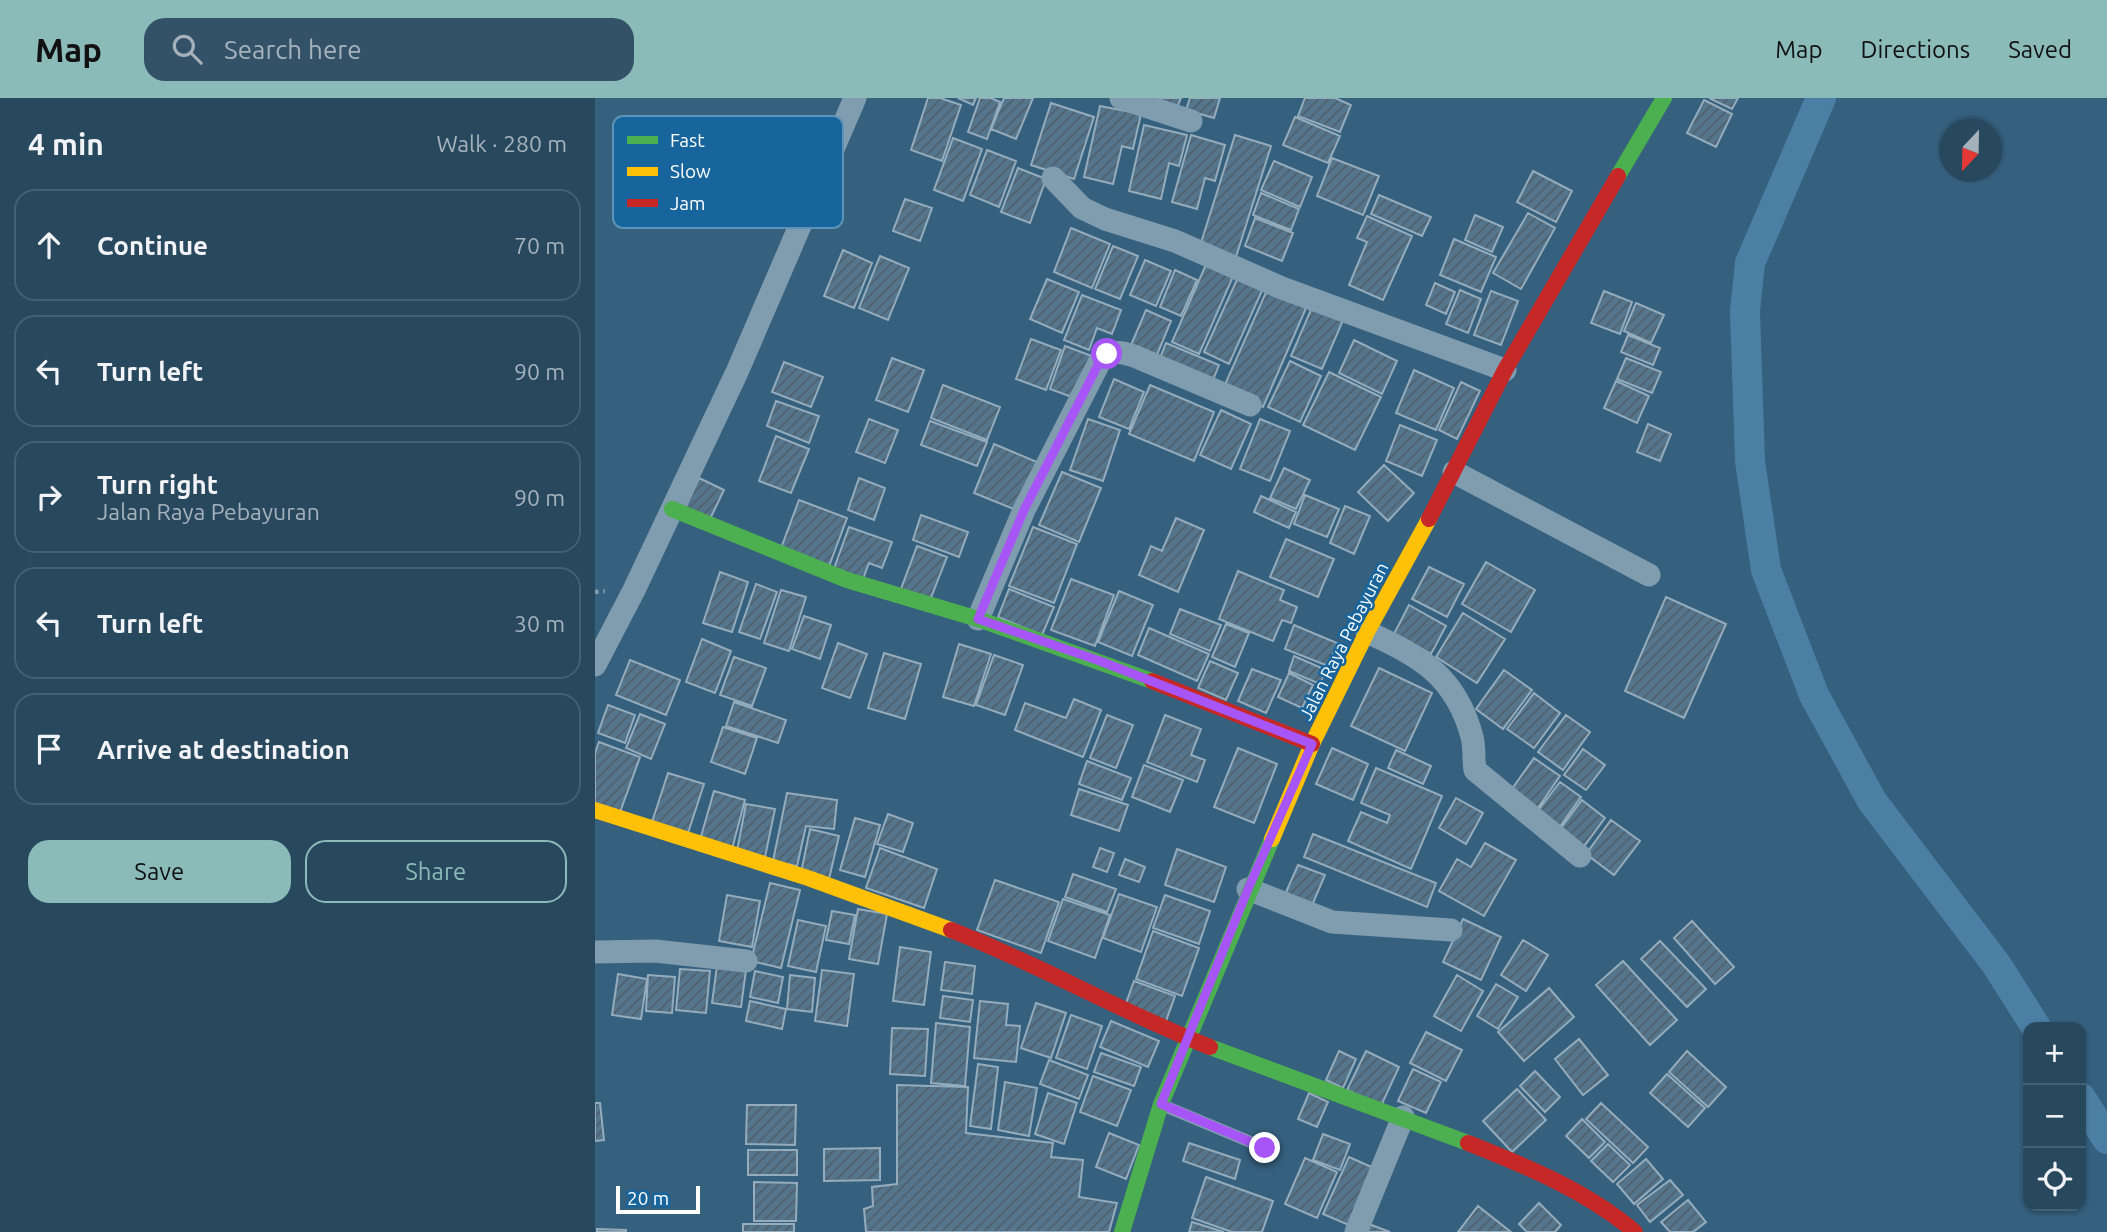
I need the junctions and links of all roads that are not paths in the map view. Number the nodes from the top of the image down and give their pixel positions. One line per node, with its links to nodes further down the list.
1 (855, 98): 5 (street)
2 (1121, 98): 4 (street)
3 (1664, 98): 8 (street, Jalan Raya Pebayuran)
4 (1191, 121)
5 (843, 126)
6 (1053, 178): 8 (street)
7 (799, 228): 11 (street)
8 (1505, 370): 10 (street, Jalan Raya Pebayuran)
9 (1250, 405): 13 (street)
10 (1454, 472): 12 (street); 14 (street, Jalan Raya Pebayuran)
11 (672, 509): 13 (street); 15 (street)
12 (1649, 575)
13 (978, 619): 16 (street)
14 (1367, 632): 16 (street, Jalan Raya Pebayuran); 18 (street)
15 (595, 665)
16 (1312, 744): 19 (street, Jalan Raya Pebayuran)
17 (595, 810): 23 (street)
18 (1580, 856)
19 (1248, 889): 20 (street); 23 (street, Jalan Raya Pebayuran)
20 (1451, 930)
21 (595, 952): 22 (street)
22 (746, 961)
23 (1187, 1038): 24 (street, Jalan Raya Pebayuran); 25 (street)
24 (1161, 1104): 26 (lane); 27 (street, Jalan Raya Pebayuran)
25 (1403, 1117): 28 (street); 29 (street)
26 (1265, 1148)
27 (1122, 1232)
28 (1356, 1232)
29 (1635, 1232)

